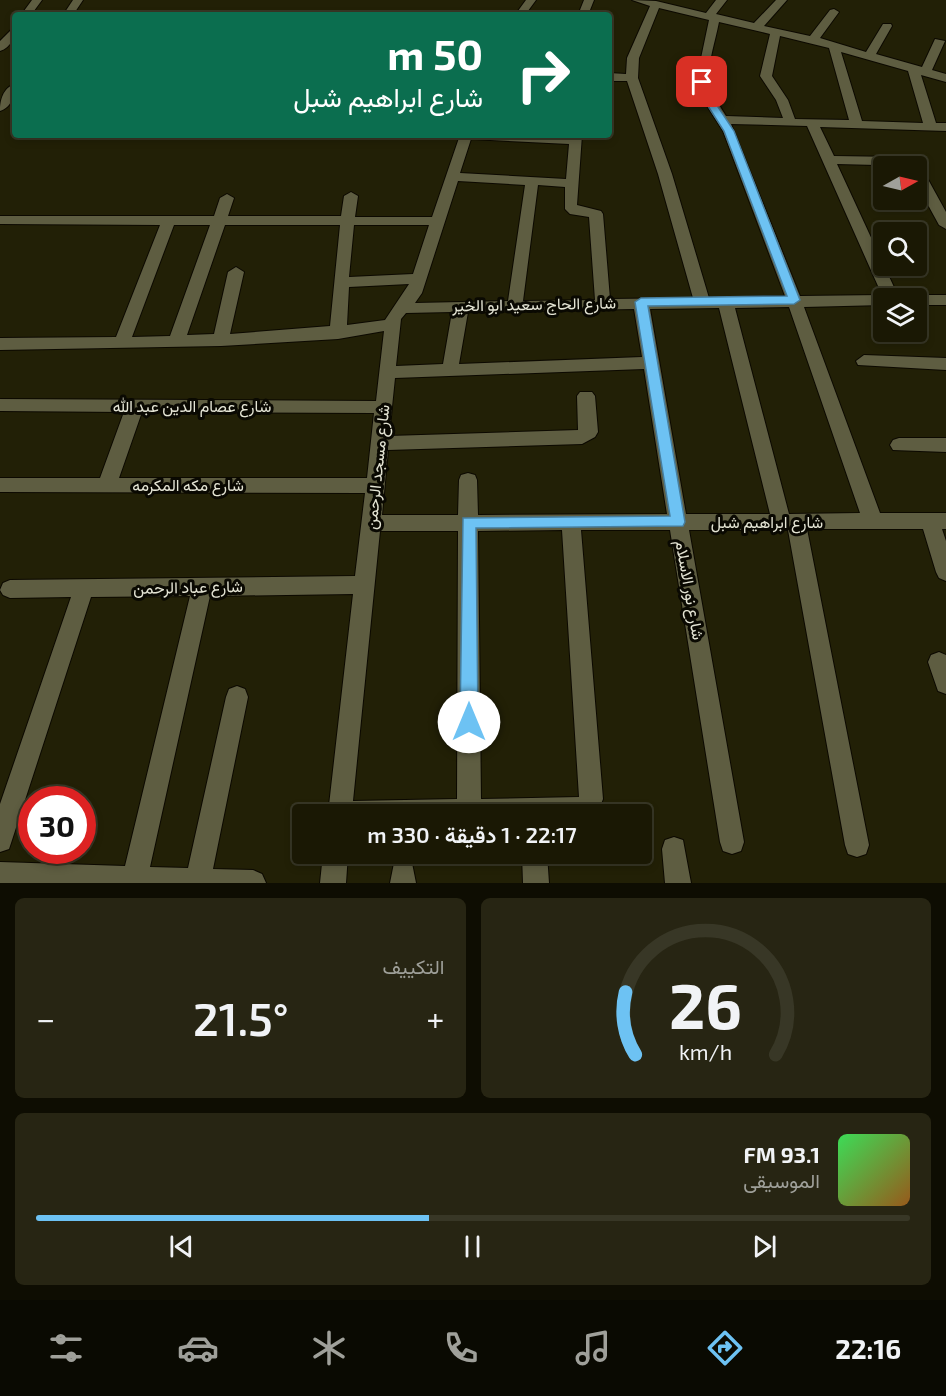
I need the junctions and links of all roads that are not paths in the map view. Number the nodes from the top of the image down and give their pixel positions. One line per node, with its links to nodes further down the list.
1 (637, 0): 4 (street)
2 (722, 0): 6 (street)
3 (782, 0): 8 (street)
4 (653, 2): 6 (street); 18 (street)
5 (834, 12): 11 (street)
6 (712, 16): 8 (street); 22 (street)
7 (886, 26): 15 (street)
8 (757, 27): 9 (street)
9 (776, 32): 11 (street); 23 (street)
10 (12, 33): 14 (street)
11 (813, 40): 13 (street)
12 (939, 41): 16 (street)
13 (834, 46): 15 (street); 25 (street)
14 (0, 48)
15 (870, 56): 16 (street)
16 (919, 70): 19 (street); 26 (street)
17 (612, 76): 18 (street)
18 (632, 78): 55 (street)
19 (946, 78)
20 (12, 92): 21 (street)
21 (0, 107)
22 (723, 120): 23 (street); 49 (street)
23 (791, 123): 24 (street)
24 (812, 123): 25 (street); 30 (street)
25 (857, 124): 26 (street)
26 (931, 127): 27 (street)
27 (946, 127)
28 (465, 138): 32 (street, شارع مسجد الرحمن)
29 (575, 138): 34 (street)
30 (829, 160): 31 (street); 48 (street)
31 (873, 161)
32 (452, 177): 33 (street); 43 (street, شارع مسجد الرحمن)
33 (532, 181): 34 (street); 57 (street)
34 (572, 183): 56 (street)
35 (927, 184): 38 (street)
36 (351, 196): 42 (street)
37 (228, 198): 41 (street)
38 (939, 199): 44 (street)
39 (0, 220): 40 (street)
40 (169, 220): 41 (street); 63 (street)
41 (220, 220): 42 (street); 61 (street)
42 (348, 220): 43 (street); 47 (street)
43 (437, 221): 46 (street, شارع مسجد الرحمن)
44 (946, 225)
45 (236, 272): 62 (street)
46 (419, 279): 47 (street); 59 (street, شارع مسجد الرحمن)
47 (340, 282): 60 (street)
48 (887, 288)
49 (794, 300): 50 (street, شارع الحاج سعيد ابو الخير); 53 (street, شارع الحاج سعيد ابو الخير); 86 (street)
50 (873, 300)
51 (927, 300): 52 (street)
52 (946, 300)
53 (725, 301): 55 (street, شارع الحاج سعيد ابو الخير); 85 (street)
54 (641, 302): 55 (street, شارع الحاج سعيد ابو الخير); 56 (street, شارع الحاج سعيد ابو الخير); 66 (street, شارع نور الاسلام)
55 (702, 302)
56 (603, 303): 57 (street, شارع الحاج سعيد ابو الخير)
57 (515, 305): 58 (street, شارع الحاج سعيد ابو الخير)
58 (461, 306): 59 (street, شارع الحاج سعيد ابو الخير); 68 (street)
59 (396, 316): 60 (street, شارع الحاج سعيد ابو الخير); 69 (street, شارع مسجد الرحمن)
60 (338, 333): 62 (street, شارع الحاج سعيد ابو الخير)
61 (177, 340): 62 (street, شارع الحاج سعيد ابو الخير); 63 (street, شارع الحاج سعيد ابو الخير)
62 (221, 340)
63 (122, 342): 64 (street, شارع الحاج سعيد ابو الخير)
64 (0, 344)
65 (864, 361): 67 (street)
66 (651, 363): 68 (street); 84 (street, شارع نور الاسلام)
67 (946, 364)
68 (450, 370): 69 (street)
69 (387, 372): 73 (street, شارع مسجد الرحمن)
70 (586, 396): 74 (street)
71 (0, 405): 72 (street, شارع عصام الدين عبد الله)
72 (135, 406): 73 (street, شارع عصام الدين عبد الله); 79 (street)
73 (383, 407): 74 (street, شارع مسجد الرحمن)
74 (380, 443): 80 (street, شارع مسجد الرحمن)
75 (899, 445): 76 (street)
76 (946, 445)
77 (468, 480): 82 (street)
78 (0, 485): 79 (street, شارع مكه المكرمه)
79 (107, 485): 80 (street, شارع مكه المكرمه)
80 (375, 486): 87 (street, شارع مسجد الرحمن)
81 (938, 521): 86 (street, شارع ابراهيم شبل); 88 (street)
82 (468, 522): 83 (street, شارع ابراهيم شبل); 87 (street, شارع ابراهيم شبل); 97 (street)
83 (571, 522): 84 (street, شارع ابراهيم شبل); 98 (street)
84 (678, 522): 85 (street, شارع ابراهيم شبل); 100 (street, شارع نور الاسلام)
85 (789, 522): 86 (street, شارع ابراهيم شبل); 101 (street)
86 (873, 522)
87 (371, 523): 89 (street, شارع مسجد الرحمن)
88 (946, 572)
89 (365, 585): 90 (street, شارع عباد الرحمن); 96 (street, شارع مسجد الرحمن)
90 (202, 587): 91 (street, شارع عباد الرحمن); 106 (street)
91 (84, 588): 92 (street, شارع عباد الرحمن); 99 (street)
92 (10, 589)
93 (939, 662): 94 (street)
94 (946, 684)
95 (237, 697): 108 (street)
96 (341, 804)
97 (469, 804)
98 (589, 804)
99 (0, 840)
100 (732, 842)
101 (857, 845)
102 (674, 849): 112 (street)
103 (335, 864): 110 (street)
104 (535, 864): 111 (street)
105 (0, 875): 107 (street)
106 (134, 879): 107 (street); 108 (street)
107 (80, 880)
108 (198, 881): 109 (street)
109 (253, 883)
110 (333, 883)
111 (536, 883)
112 (678, 883)

